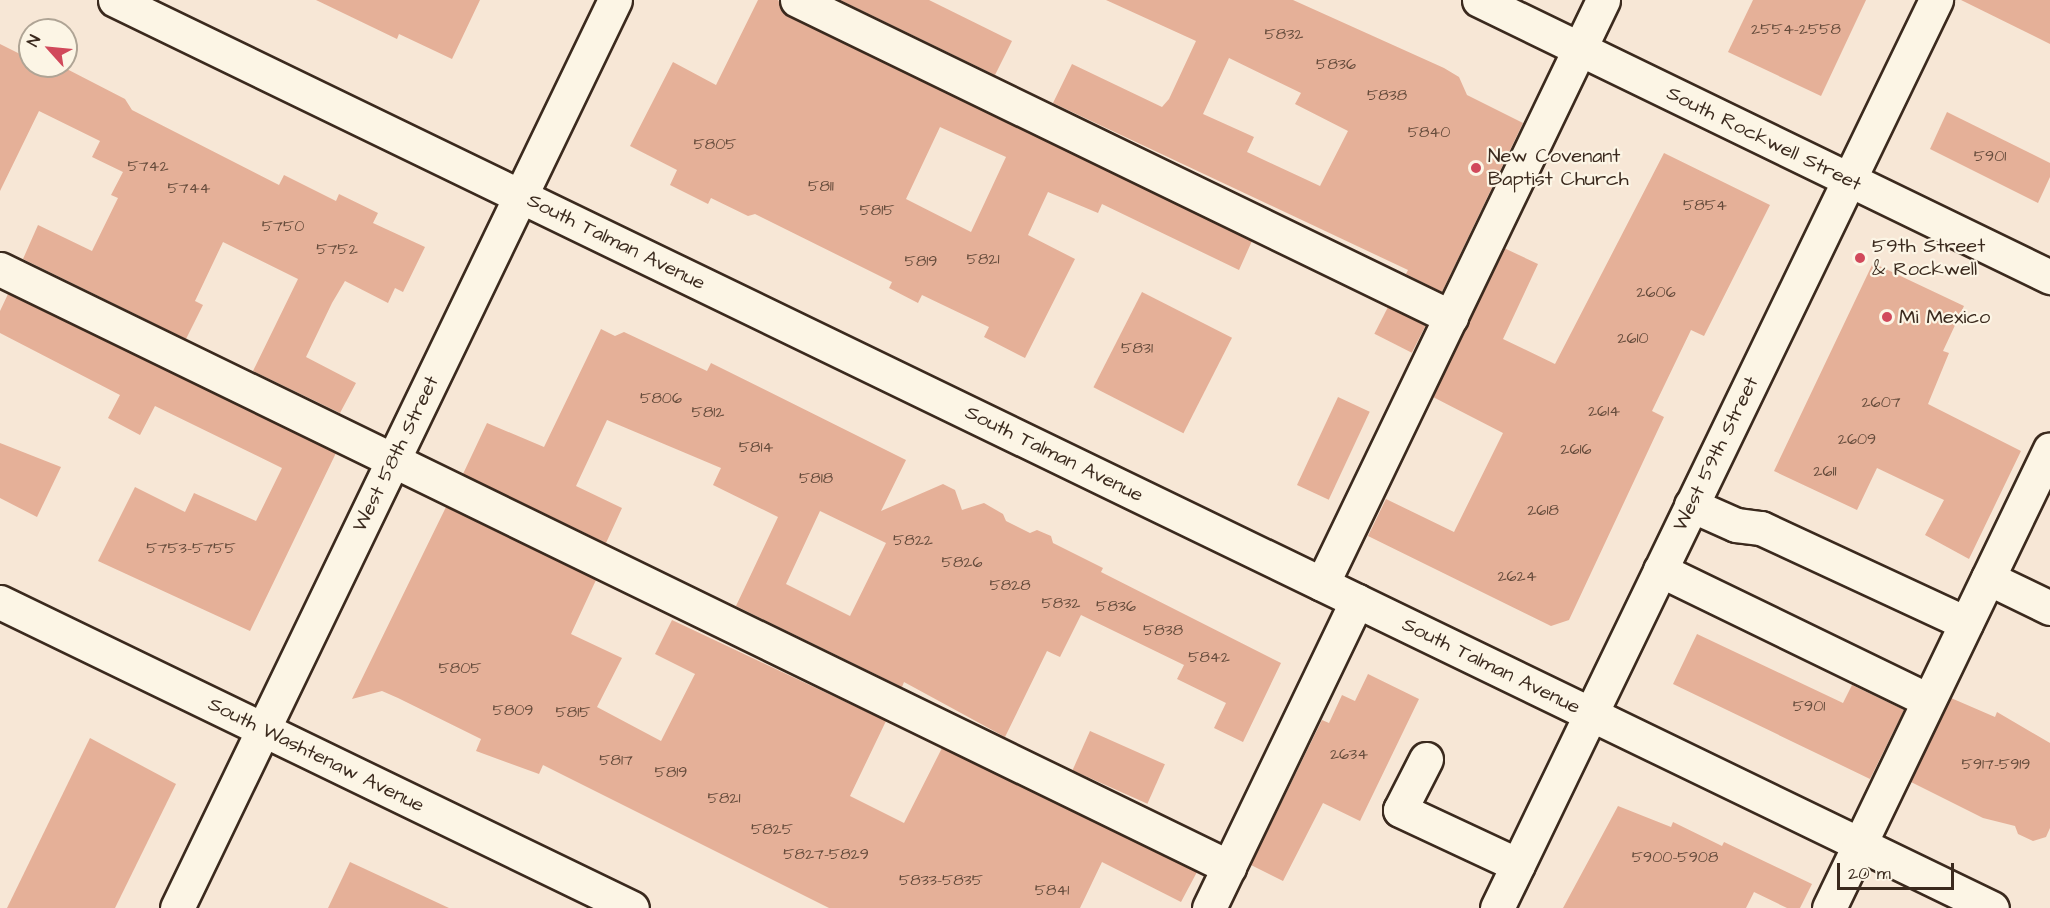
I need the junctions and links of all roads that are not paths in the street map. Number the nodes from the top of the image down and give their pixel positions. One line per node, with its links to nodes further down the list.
1 (115, 0): 9 (street, South Talman Avenue)
2 (615, 0): 9 (street, West 58th Street)
3 (797, 0): 12 (street)
4 (1479, 0): 7 (street, South Rockwell Street)
5 (1603, 0): 7 (street)
6 (1936, 0): 8 (street, West 59th Street)
7 (1579, 49): 8 (street, South Rockwell Street); 12 (street)
8 (1849, 179): 11 (street, South Rockwell Street); 15 (street, West 59th Street)
9 (520, 196): 14 (street, West 58th Street); 18 (street, South Talman Avenue)
10 (0, 269): 14 (street)
11 (2050, 277)
12 (1450, 317): 18 (street)
13 (2050, 449): 17 (street)
14 (394, 457): 25 (street, West 58th Street); 29 (street)
15 (1691, 505): 16 (street, West 59th Street); 22 (street)
16 (1660, 570): 23 (street); 24 (street, West 59th Street)
17 (1988, 578): 21 (street); 22 (street)
18 (1322, 584): 19 (street, South Talman Avenue)
19 (1357, 601): 24 (street, South Talman Avenue); 29 (street)
20 (0, 602): 25 (street, South Washtenaw Avenue)
21 (2050, 608)
22 (1966, 623): 23 (street)
23 (1928, 700): 27 (street)
24 (1591, 714): 27 (street, South Talman Avenue); 28 (street, West 59th Street)
25 (263, 729): 30 (street, West 58th Street); 31 (street, South Washtenaw Avenue)
26 (1426, 759): 28 (street)
27 (1860, 844): 34 (street); 35 (street, South Talman Avenue)
28 (1518, 864): 33 (street, West 59th Street)
29 (1229, 867): 32 (street)
30 (177, 908)
31 (632, 908)
32 (1209, 908)
33 (1497, 908)
34 (1829, 908)
35 (1992, 908)

